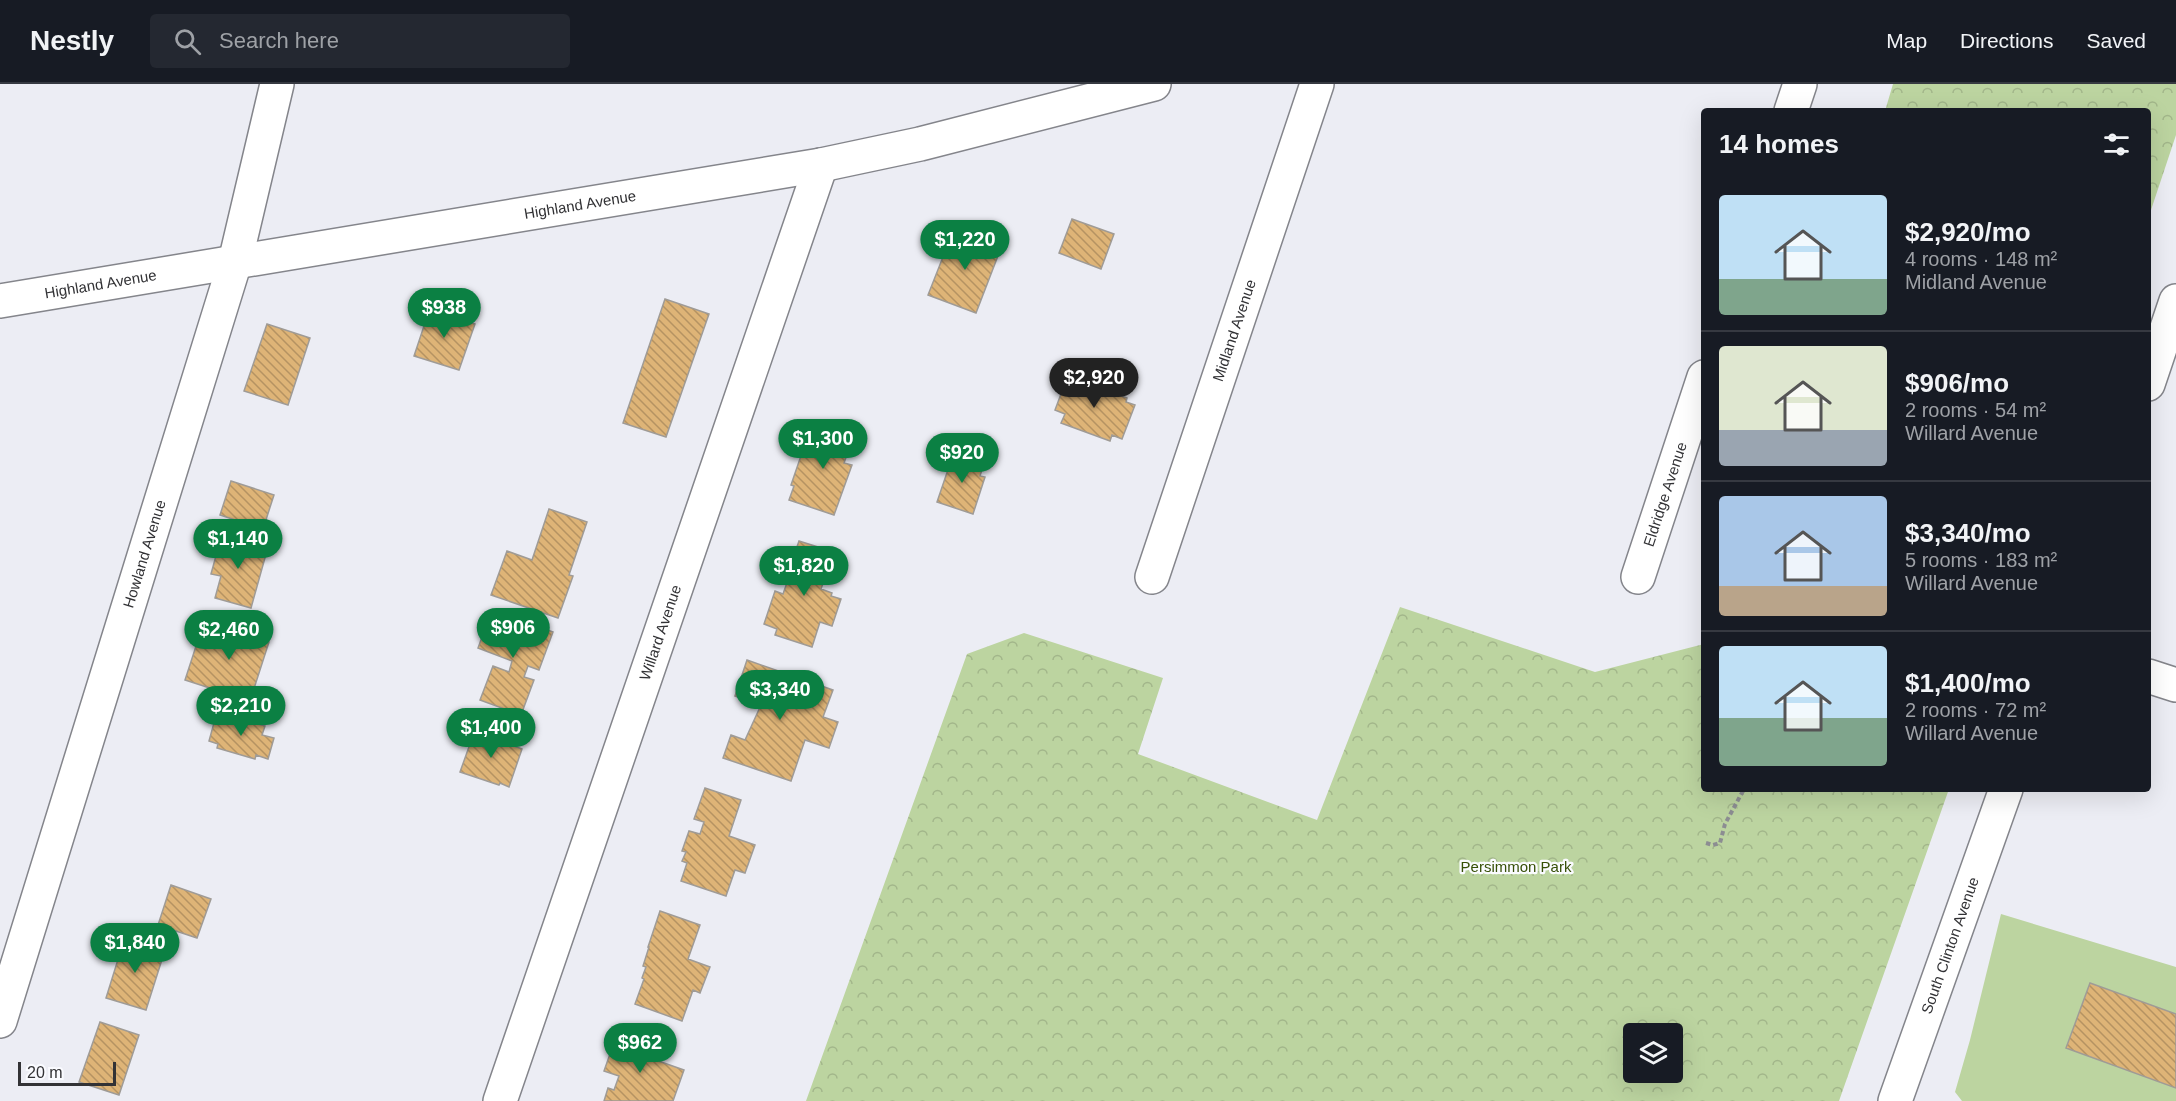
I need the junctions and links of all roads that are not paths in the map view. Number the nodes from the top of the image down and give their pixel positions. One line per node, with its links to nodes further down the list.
1 (277, 84): 7 (street, Howland Avenue)
2 (1154, 84): 6 (street, Highland Avenue)
3 (1317, 84): 12 (street, Midland Avenue)
4 (1800, 84): 5 (street)
5 (1792, 108)
6 (821, 165): 7 (street, Highland Avenue); 18 (street, Willard Avenue)
7 (235, 262): 8 (street, Highland Avenue); 17 (street, Howland Avenue)
8 (0, 301)
9 (2176, 301): 10 (street)
10 (2151, 375)
11 (1701, 386): 13 (street, Eldridge Avenue)
12 (1152, 577)
13 (1638, 577)
14 (2151, 677): 15 (street)
15 (2176, 685)
16 (2005, 792): 19 (street, South Clinton Avenue)
17 (0, 1021)
18 (500, 1101)
19 (1895, 1101)

